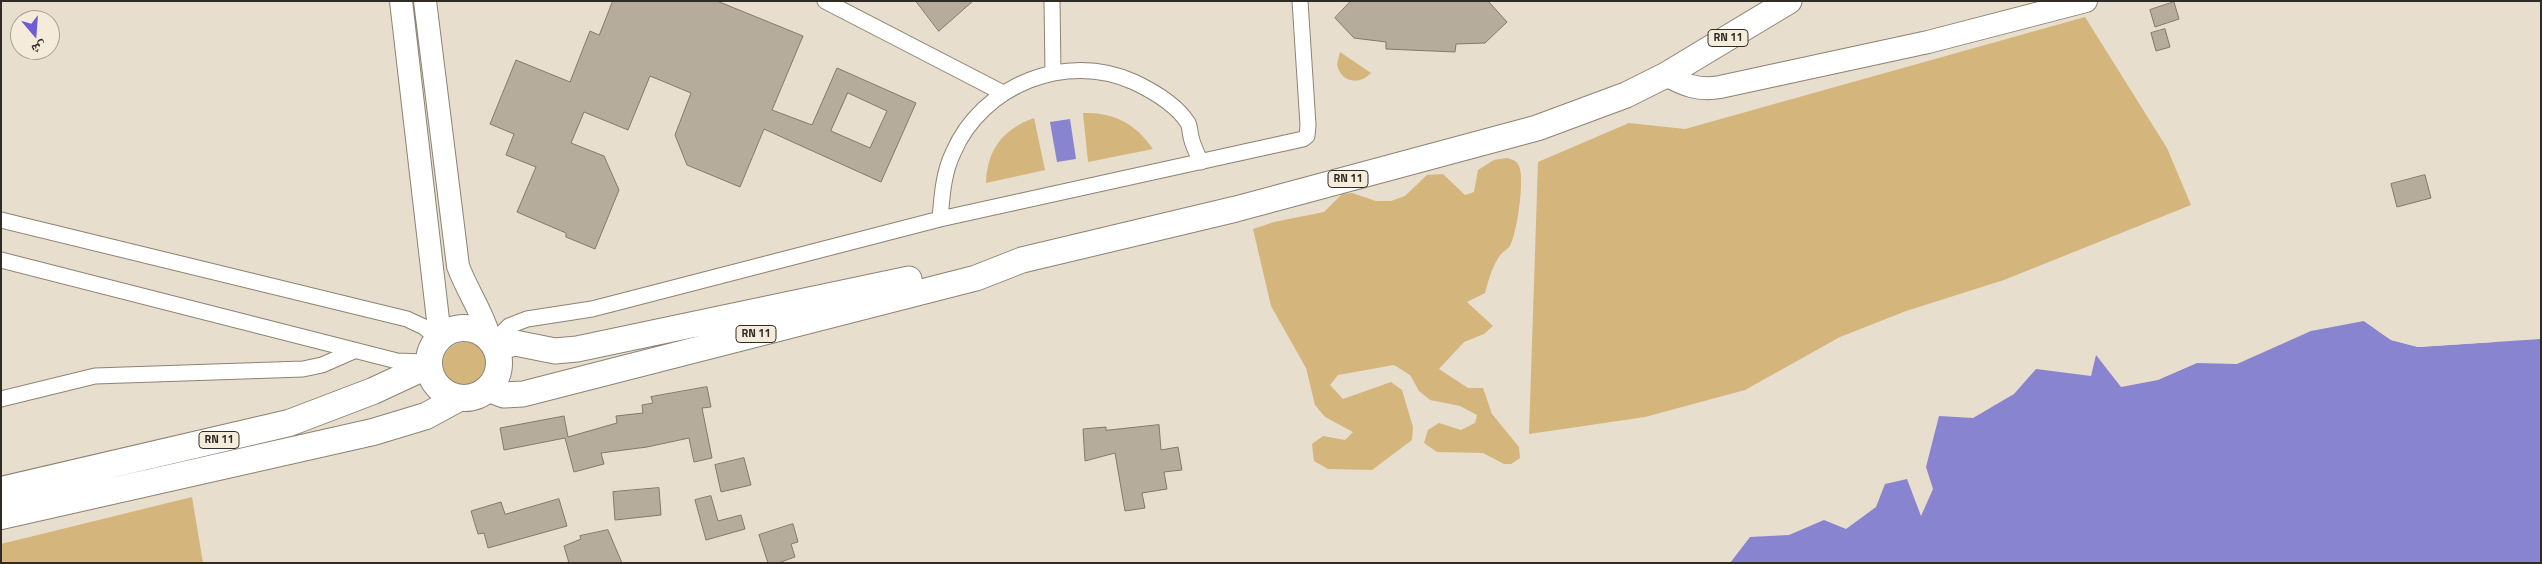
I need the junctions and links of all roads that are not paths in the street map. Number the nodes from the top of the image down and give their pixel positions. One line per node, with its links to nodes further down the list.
1 (401, 1): 18 (main road)
2 (425, 1): 16 (main road)
3 (825, 1): 10 (street)
4 (1052, 1): 8 (street)
5 (1300, 1): 11 (street)
6 (1789, 1): 9 (main road, RN 11)
7 (2086, 1): 9 (main road)
8 (1053, 73): 10 (street); 11 (street)
9 (1666, 75): 15 (main road, RN 11)
10 (1003, 93): 13 (street)
11 (1201, 162): 13 (street)
12 (1, 220): 18 (street)
13 (940, 220): 16 (street)
14 (1, 260): 17 (street)
15 (1022, 260): 16 (main road, RN 11); 19 (main road, RN 11)
16 (493, 343): 18 (highway); 19 (highway)
17 (354, 351): 18 (street); 21 (street)
18 (434, 351): 20 (highway); 22 (highway, RN 11)
19 (488, 389): 20 (highway)
20 (459, 398): 23 (highway, RN 11)
21 (1, 399)
22 (1, 490)
23 (1, 516)

